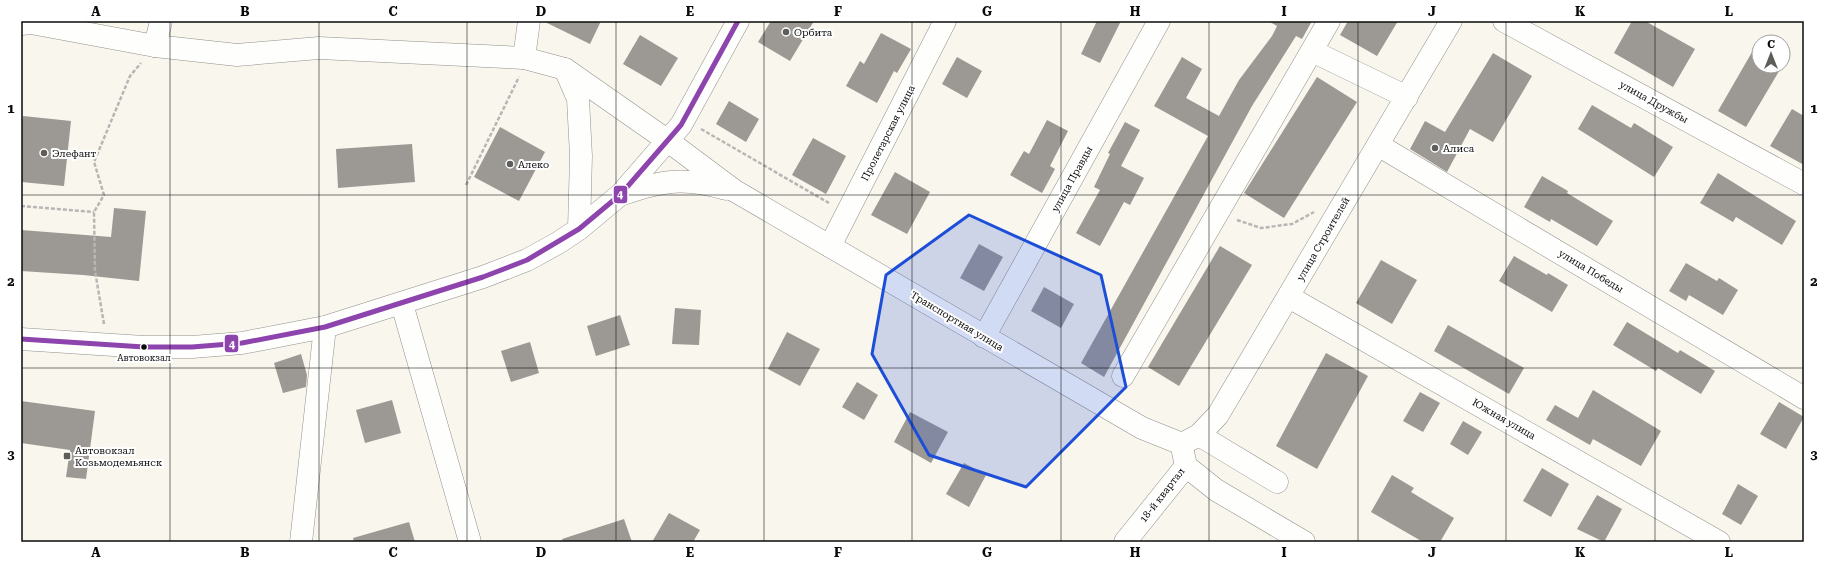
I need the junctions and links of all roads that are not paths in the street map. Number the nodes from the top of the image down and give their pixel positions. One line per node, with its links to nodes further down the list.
1 (161, 21): 10 (street)
2 (529, 21): 12 (street)
3 (738, 21): 15 (street)
4 (945, 21): 21 (street, Пролетарская улица)
5 (1159, 21): 25 (street, улица Правды)
6 (1330, 21): 11 (street)
7 (1451, 21): 14 (street, улица Строителей)
8 (1504, 21): 17 (street, улица Дружбы)
9 (21, 24): 10 (street)
10 (155, 46): 12 (street)
11 (1312, 51): 14 (street); 27 (street)
12 (523, 65): 13 (street)
13 (565, 69): 15 (street); 20 (street)
14 (1407, 97): 16 (street, улица Строителей)
15 (668, 140): 18 (street); 19 (street)
16 (1378, 145): 22 (street, улица Строителей); 28 (street, улица Победы)
17 (1804, 184)
18 (735, 191): 19 (street); 21 (street, Транспортная улица)
19 (622, 194): 20 (street)
20 (580, 229): 23 (street)
21 (830, 246): 25 (street, Транспортная улица)
22 (1289, 297): 29 (street, улица Строителей); 36 (street, Южная улица)
23 (402, 304): 24 (street); 33 (street)
24 (325, 326): 26 (street); 32 (street)
25 (984, 337): 29 (street, Транспортная улица)
26 (21, 338)
27 (1124, 376)
28 (1804, 398)
29 (1190, 440): 30 (street, 18-й квартал); 31 (street, Транспортная улица)
30 (1186, 466): 34 (street, 18-й квартал); 35 (street)
31 (1277, 482)
32 (301, 542)
33 (470, 542)
34 (1125, 542)
35 (1304, 542)
36 (1719, 542)

